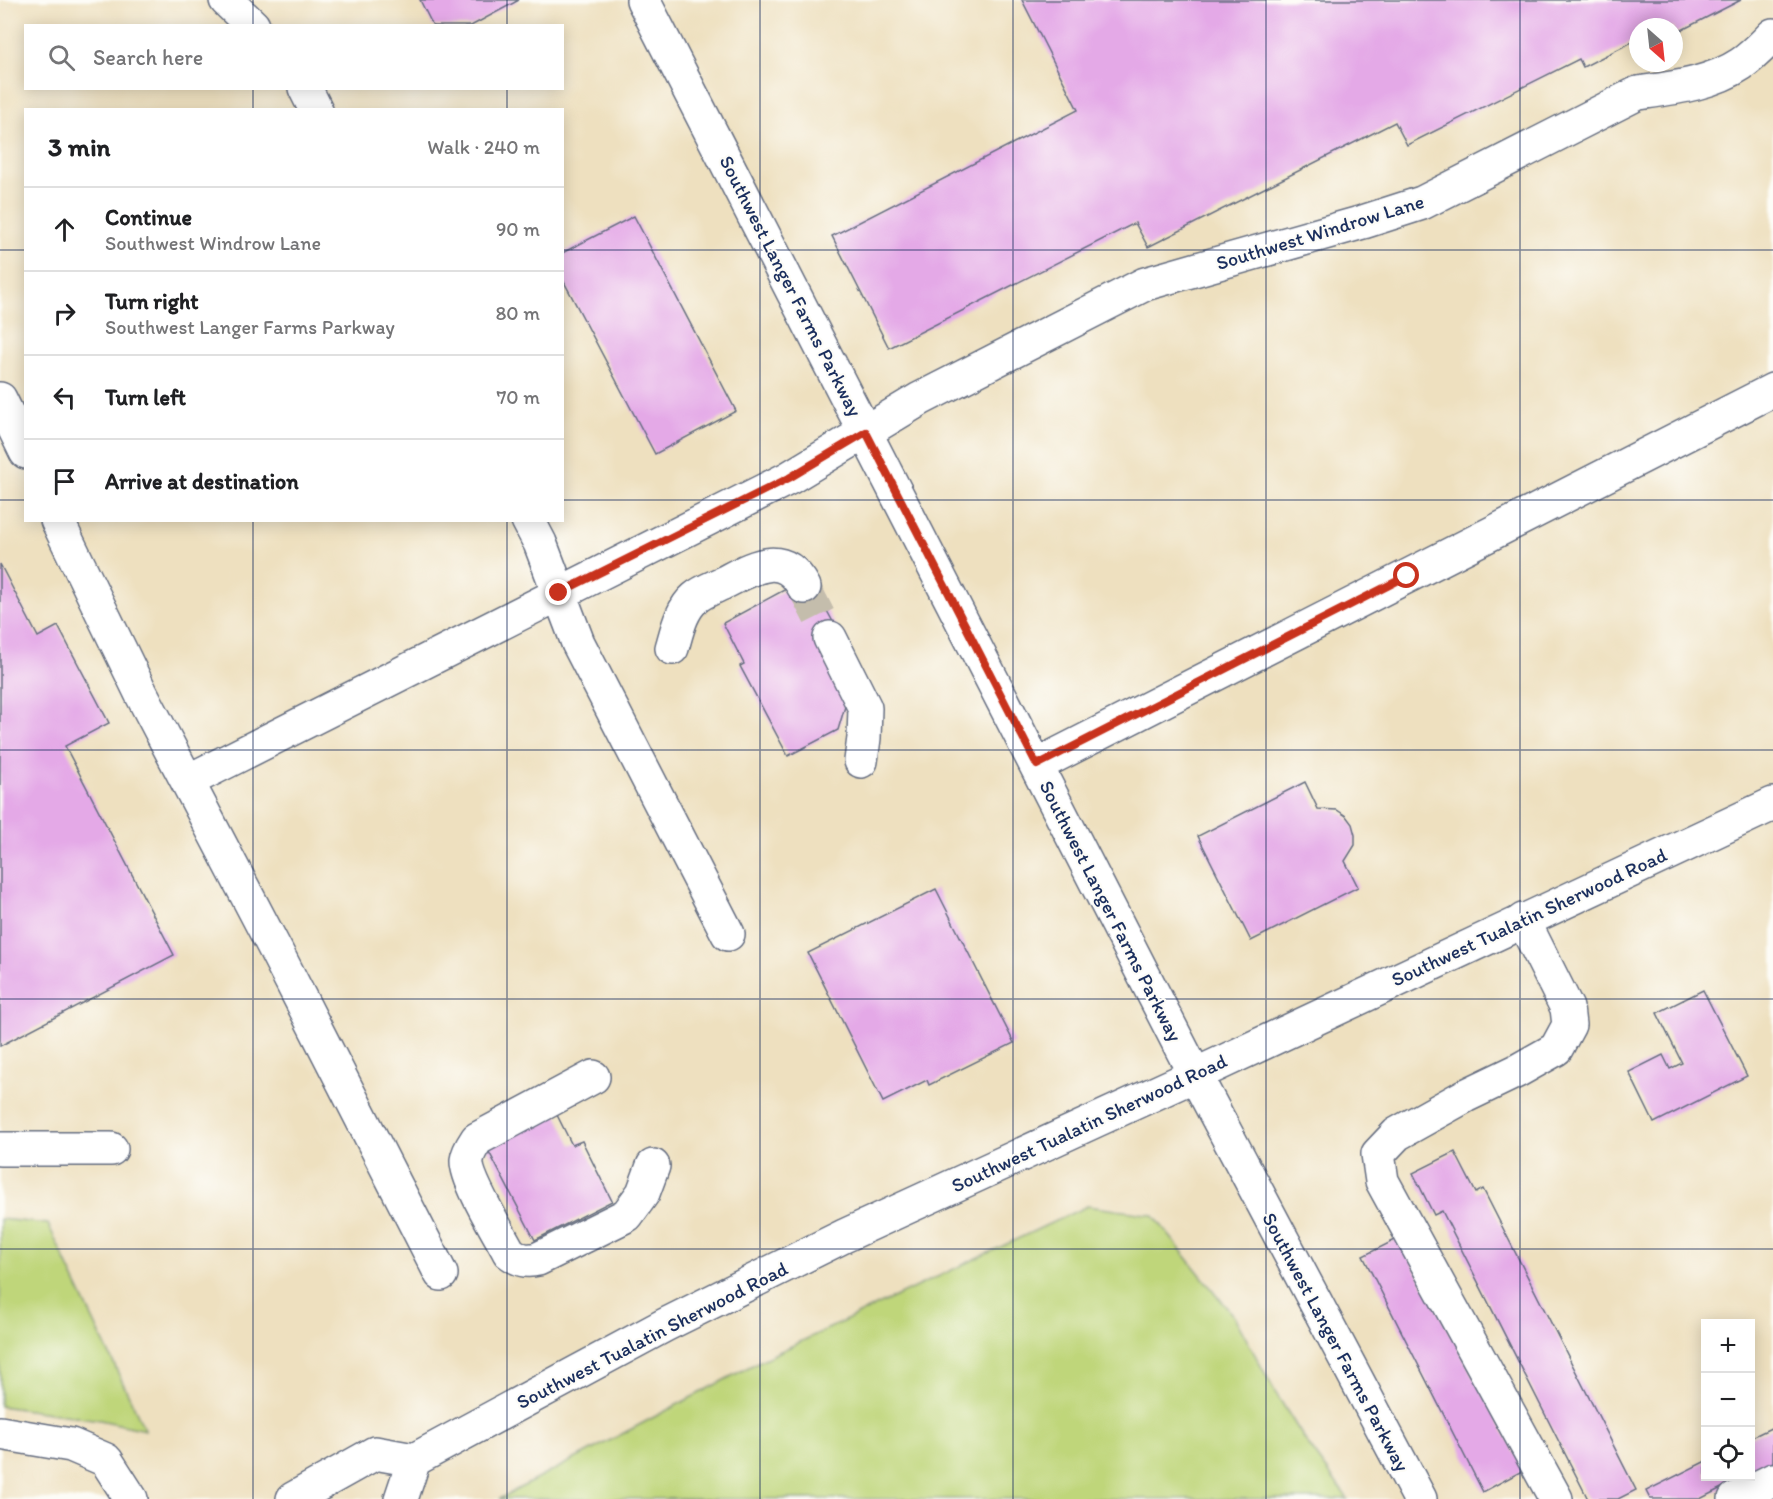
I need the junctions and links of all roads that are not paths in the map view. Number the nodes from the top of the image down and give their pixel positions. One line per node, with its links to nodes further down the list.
1 (226, 0): 3 (main road)
2 (643, 0): 9 (main road, Southwest Langer Farms Parkway)
3 (251, 24)
4 (1773, 35): 9 (main road, Southwest Windrow Lane)
5 (306, 90): 6 (main road)
6 (315, 108)
7 (1773, 390): 18 (main road)
8 (0, 399): 10 (main road)
9 (866, 432): 14 (main road, Southwest Windrow Lane); 18 (main road, Southwest Langer Farms Parkway)
10 (24, 448)
11 (58, 522): 19 (main road)
12 (529, 522): 14 (main road)
13 (804, 587): 16 (main road)
14 (559, 593): 19 (main road, Southwest Windrow Lane); 22 (main road)
15 (830, 638): 17 (main road)
16 (672, 648)
17 (861, 761)
18 (1037, 765): 23 (main road, Southwest Langer Farms Parkway)
19 (188, 781): 28 (main road)
20 (1773, 804): 21 (main road, Southwest Tualatin Sherwood Road)
21 (1523, 920): 23 (main road, Southwest Tualatin Sherwood Road); 36 (main road)
22 (728, 934)
23 (1195, 1075): 30 (main road, Southwest Tualatin Sherwood Road); 35 (main road, Southwest Langer Farms Parkway)
24 (592, 1077): 27 (main road)
25 (0, 1149): 26 (main road)
26 (111, 1149)
27 (653, 1167)
28 (441, 1274)
29 (0, 1433): 32 (main road)
30 (414, 1460): 33 (main road); 34 (main road)
31 (1773, 1480): 37 (main road)
32 (130, 1496)
33 (293, 1499)
34 (401, 1499)
35 (1420, 1499)
36 (1556, 1499)
37 (1735, 1499)

